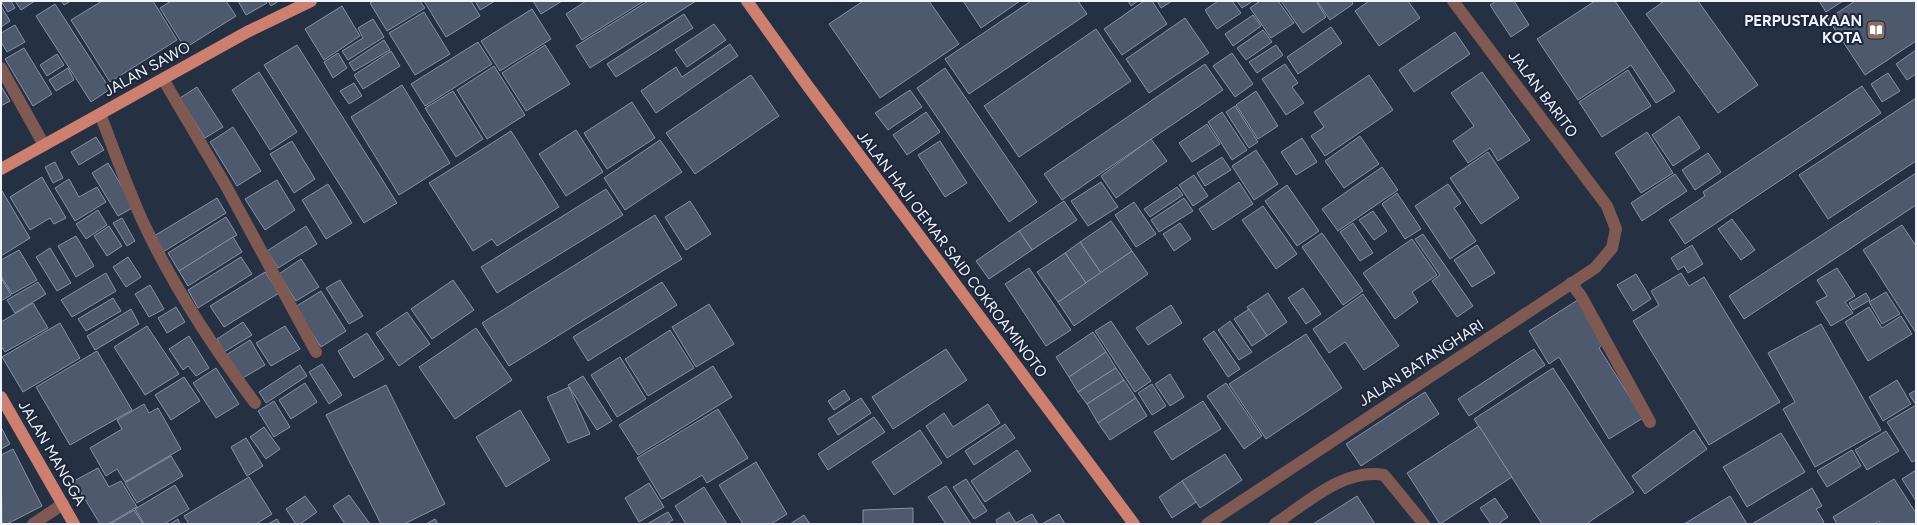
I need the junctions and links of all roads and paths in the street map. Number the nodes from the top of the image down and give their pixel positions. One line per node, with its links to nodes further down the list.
1 (311, 1): 5 (main road, JALAN SAWO)
2 (747, 1): 18 (main road, JALAN HAJI OEMAR SAID COKROAMINOTO)
3 (1453, 1): 9 (street, JALAN BARITO)
4 (1, 68): 7 (street)
5 (163, 79): 6 (main road, JALAN SAWO); 11 (street)
6 (100, 114): 7 (main road, JALAN SAWO); 13 (street)
7 (44, 145): 8 (main road, JALAN SAWO)
8 (1, 169)
9 (1607, 206): 10 (street, JALAN BATANGHARI)
10 (1571, 283): 14 (street); 19 (street, JALAN BATANGHARI)
11 (316, 352)
12 (1, 397): 15 (main road, JALAN MANGGA)
13 (255, 403)
14 (1650, 422)
15 (62, 504): 16 (street); 17 (main road, JALAN MANGGA)
16 (33, 524)
17 (74, 524)
18 (1134, 524)
19 (1207, 524)
20 (1275, 524): 21 (street)
21 (1424, 524)

